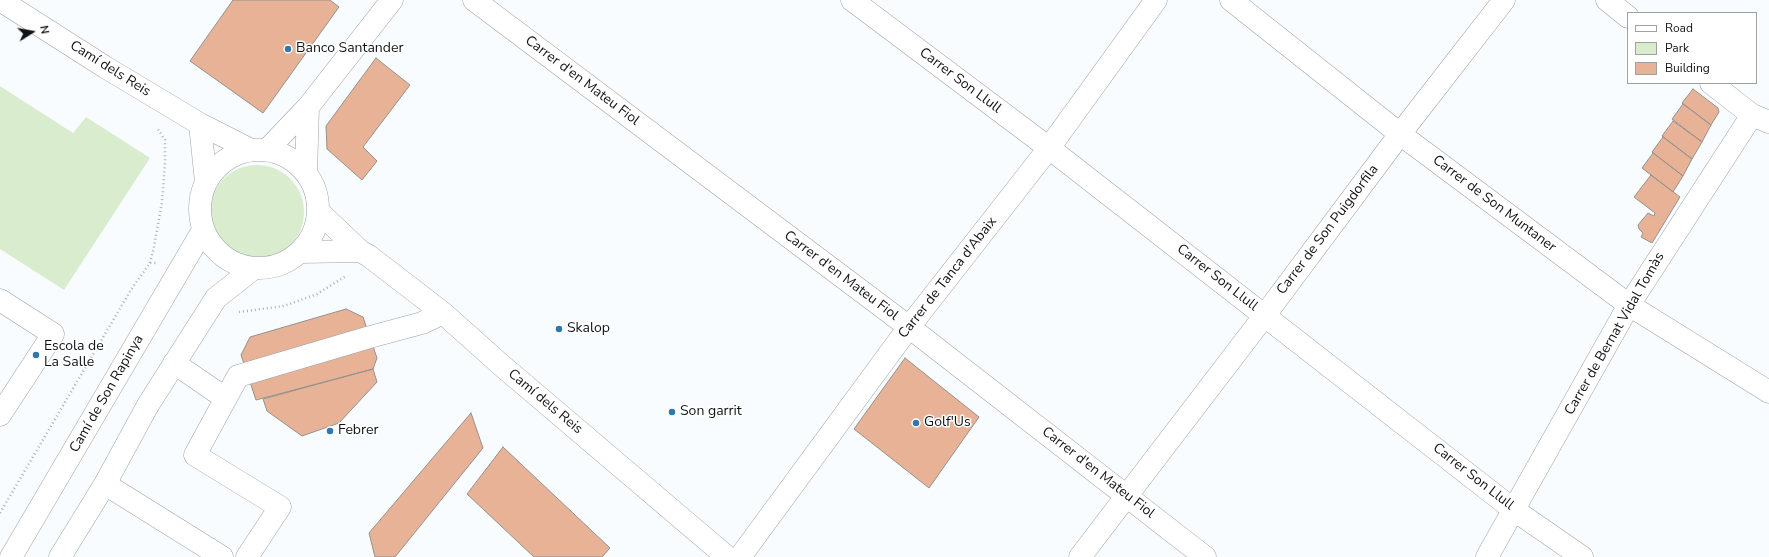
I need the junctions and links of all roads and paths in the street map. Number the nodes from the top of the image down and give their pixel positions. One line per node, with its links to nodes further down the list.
1 (0, 0): 13 (street, Camí dels Reis)
2 (392, 0): 11 (street)
3 (474, 0): 30 (street, Carrer d'en Mateu Fiol)
4 (852, 0): 16 (street, Carrer Son Llull)
5 (1156, 0): 16 (street, Carrer de Tanca d'Abaix)
6 (1230, 0): 15 (street, Carrer de Son Muntaner)
7 (1504, 0): 15 (street, Carrer de Son Puigdorfila)
8 (1607, 0): 9 (street)
9 (1627, 16)
10 (1712, 84): 12 (street)
11 (308, 107): 17 (street); 18 (street)
12 (1760, 119): 27 (street, Carrer de Bernat Vidal Tomàs)
13 (200, 124): 17 (street, Camí dels Reis); 19 (street)
14 (156, 126): 24 (path)
15 (1400, 134): 27 (street, Carrer de Son Muntaner); 29 (street, Carrer de Son Puigdorfila)
16 (1049, 148): 29 (street, Carrer Son Llull); 30 (street, Carrer de Tanca d'Abaix)
17 (259, 150): 18 (street); 19 (street)
18 (306, 173): 20 (street)
19 (206, 182): 21 (street)
20 (318, 211): 22 (street, Camí dels Reis); 23 (street)
21 (203, 230): 25 (street); 38 (street, Camí de Son Rapinya)
22 (360, 251): 23 (street); 28 (street, Camí dels Reis)
23 (301, 252): 25 (street)
24 (150, 263)
25 (253, 268): 31 (street)
26 (0, 300): 34 (street)
27 (1629, 305): 32 (street, Carrer de Son Muntaner); 37 (street, Carrer de Bernat Vidal Tomàs)
28 (443, 313): 33 (street); 42 (street, Camí dels Reis)
29 (1265, 315): 36 (street, Carrer de Son Puigdorfila); 37 (street, Carrer Son Llull)
30 (909, 327): 36 (street, Carrer d'en Mateu Fiol); 43 (street, Carrer de Tanca d'Abaix)
31 (174, 363): 33 (street); 35 (street)
32 (1769, 392)
33 (225, 398): 41 (street)
34 (0, 415)
35 (106, 484): 39 (street); 40 (street)
36 (1126, 495): 44 (street, Carrer de Son Puigdorfila); 45 (street, Carrer d'en Mateu Fiol)
37 (1514, 510): 46 (street, Carrer de Bernat Vidal Tomàs); 47 (street, Carrer Son Llull)
38 (11, 557)
39 (60, 557)
40 (222, 557)
41 (247, 557)
42 (727, 557)
43 (740, 557)
44 (1080, 557)
45 (1205, 557)
46 (1487, 557)
47 (1582, 557)

